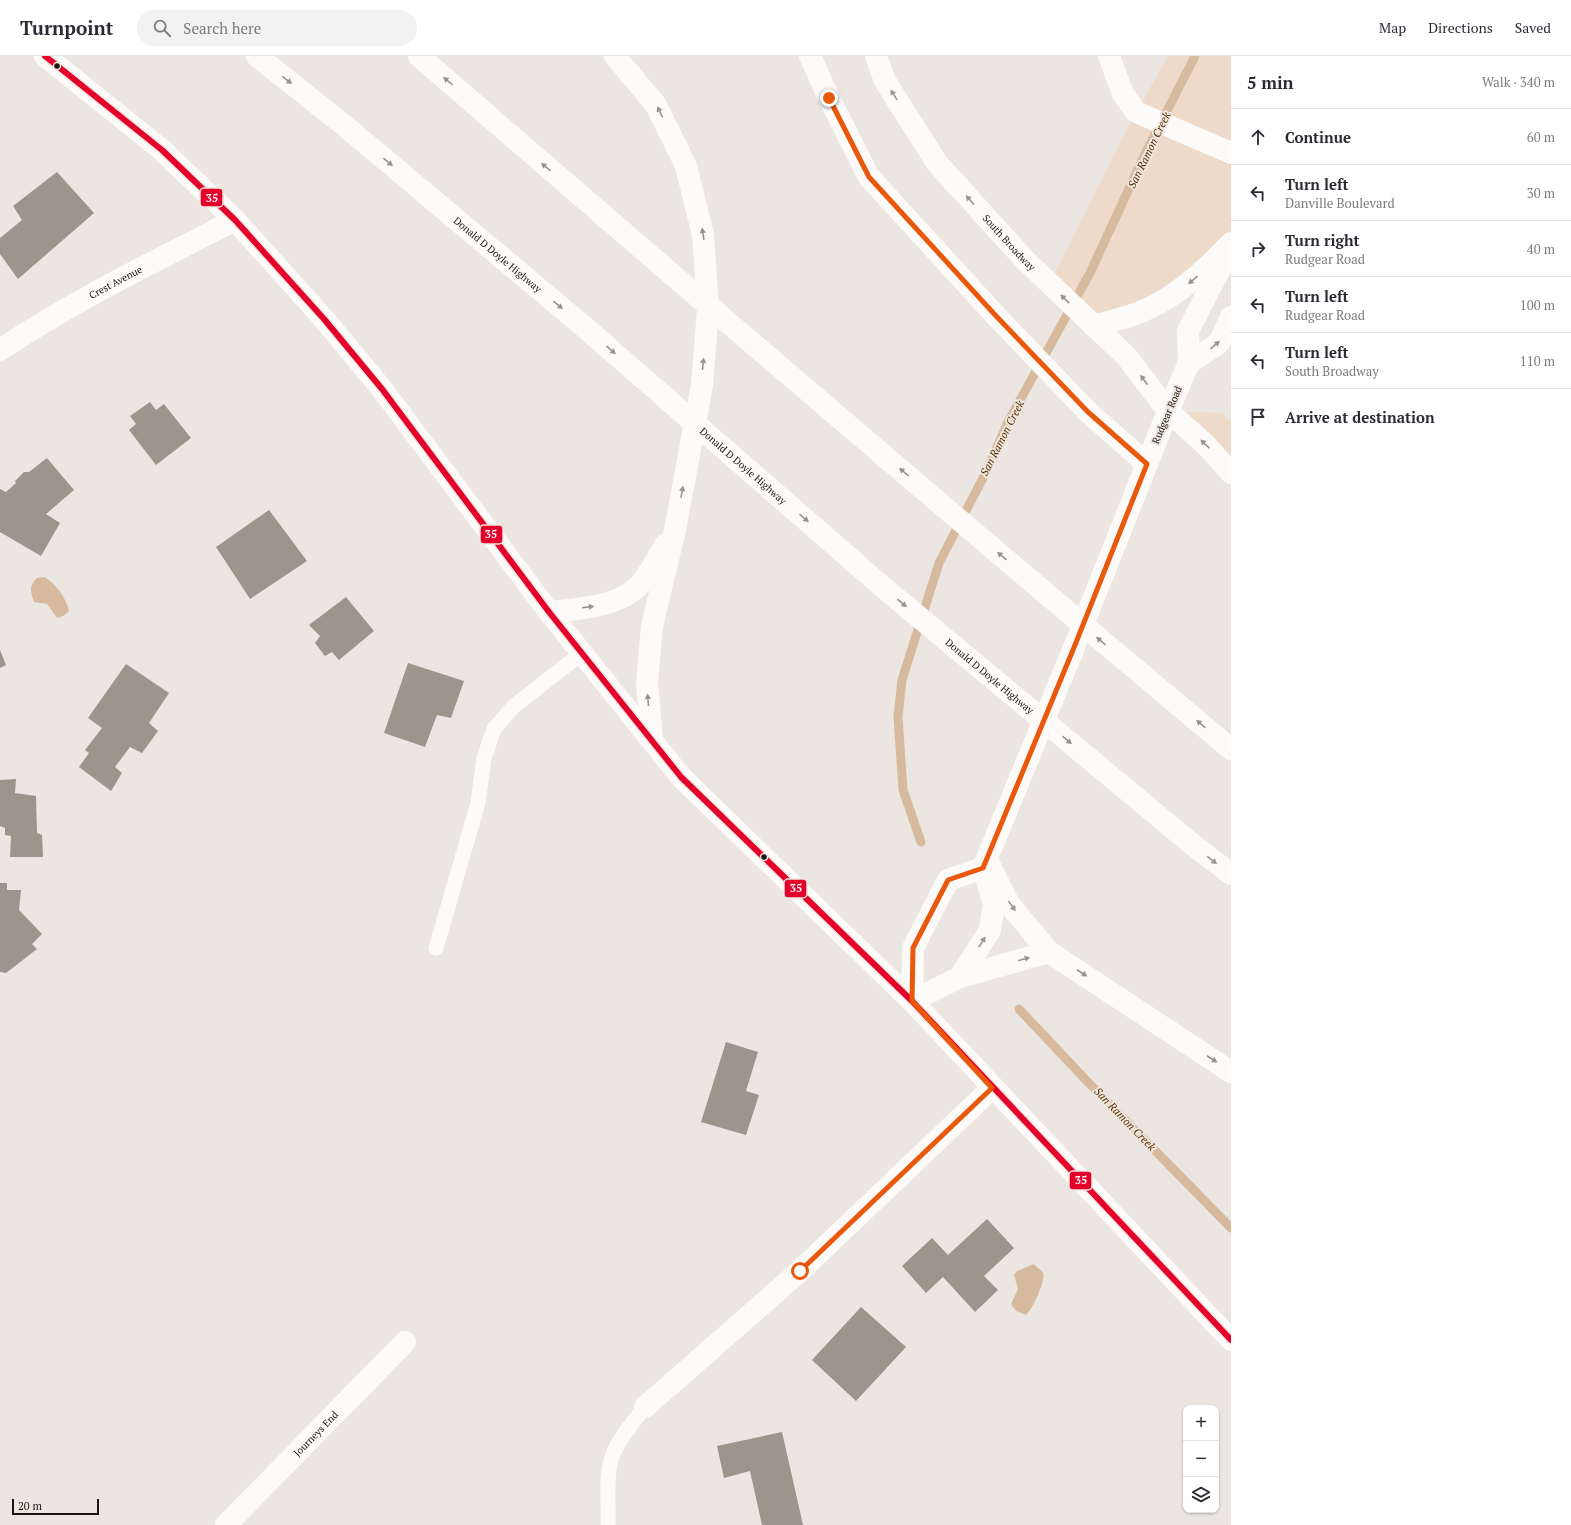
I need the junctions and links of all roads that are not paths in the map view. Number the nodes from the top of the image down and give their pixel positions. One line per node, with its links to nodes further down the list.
1 (45, 56): 9 (main road)
2 (257, 56): 25 (main road, Donald D Doyle Highway, one-way to 25)
3 (419, 56): 23 (main road, one-way to 3)
4 (615, 56): 19 (main road, one-way to 4)
5 (810, 56): 17 (main road)
6 (876, 56): 13 (main road, South Broadway, one-way to 6)
7 (1109, 56): 8 (main road)
8 (1231, 153)
9 (235, 220): 14 (main road, Crest Avenue); 20 (main road)
10 (1231, 243): 13 (main road, one-way to 13)
11 (1231, 247): 15 (main road, Rudgear Road)
12 (1231, 317): 15 (main road, one-way to 12)
13 (1094, 326): 16 (main road, South Broadway, one-way to 13)
14 (0, 350)
15 (1189, 363): 16 (main road, Rudgear Road)
16 (1168, 411): 17 (main road, Rudgear Road); 18 (main road, South Broadway, one-way to 16)
17 (1147, 464): 24 (main road, Rudgear Road)
18 (1231, 473)
19 (675, 530): 20 (main road, one-way to 19); 22 (main road, one-way to 19)
20 (549, 612): 21 (main road)
21 (582, 653): 22 (main road); 26 (lane)
22 (652, 739): 29 (main road)
23 (1231, 749)
24 (985, 864): 27 (main road, one-way to 27); 28 (main road, one-way to 24); 29 (main road)
25 (1231, 874)
26 (436, 948)
27 (1049, 952): 28 (main road, one-way to 27); 30 (main road, one-way to 30)
28 (960, 977): 29 (main road)
29 (912, 1001): 31 (main road)
30 (1231, 1072)
31 (992, 1088): 32 (main road); 34 (main road)
32 (1231, 1340)
33 (405, 1342): 35 (main road, Journeys End)
34 (645, 1407): 36 (lane)
35 (226, 1525)
36 (608, 1525)

